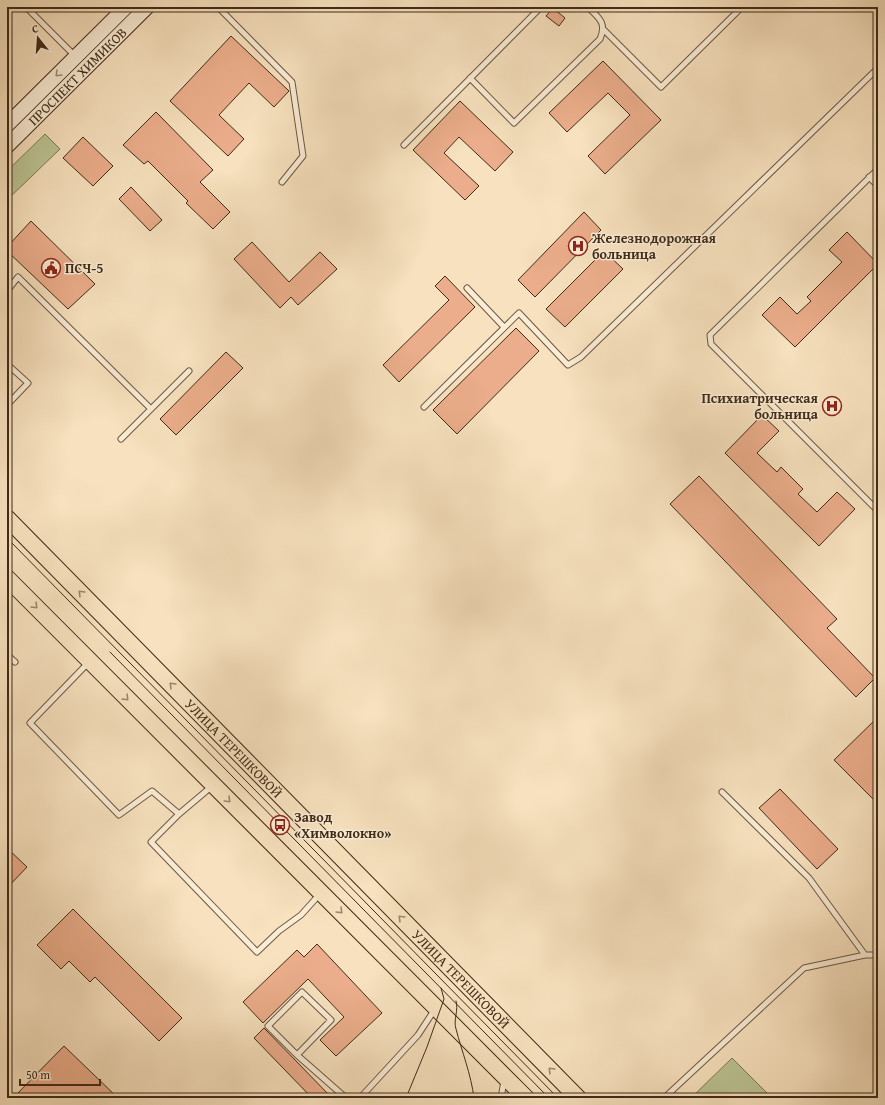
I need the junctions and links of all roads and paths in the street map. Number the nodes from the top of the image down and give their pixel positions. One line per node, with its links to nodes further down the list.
1 (26, 7): 11 (lane)
2 (126, 7): 9 (main road, ПРОСПЕКТ ХИМИКОВ)
3 (148, 7): 10 (main road, ПРОСПЕКТ ХИМИКОВ)
4 (218, 7): 19 (lane)
5 (541, 7): 13 (lane)
6 (588, 7): 8 (lane)
7 (742, 7): 8 (lane)
8 (604, 30): 13 (lane)
9 (102, 31): 10 (lane); 11 (main road, ПРОСПЕКТ ХИМИКОВ)
10 (113, 41): 16 (main road, ПРОСПЕКТ ХИМИКОВ)
11 (76, 56): 14 (main road, ПРОСПЕКТ ХИМИКОВ, one-way to 14)
12 (878, 68): 23 (lane)
13 (470, 78): 15 (lane)
14 (7, 125)
15 (404, 145)
16 (7, 146)
17 (878, 169): 18 (lane)
18 (870, 177): 20 (lane); 30 (lane)
19 (282, 182)
20 (878, 186)
21 (468, 288): 23 (lane)
22 (7, 291): 28 (lane)
23 (504, 328): 27 (lane)
24 (7, 364): 26 (lane)
25 (189, 371): 28 (lane)
26 (7, 406)
27 (424, 407)
28 (151, 409): 29 (lane)
29 (121, 439)
30 (877, 507)
31 (7, 518): 49 (main road, УЛИЦА ТЕРЕШКОВОЙ, one-way to 31)
32 (7, 578): 34 (main road, one-way to 34)
33 (7, 655): 35 (lane)
34 (90, 661): 36 (main road, one-way to 36); 38 (lane)
35 (15, 662)
36 (213, 785): 38 (lane); 39 (main road, one-way to 39)
37 (722, 792): 40 (lane)
38 (179, 814): 39 (lane)
39 (321, 892): 42 (main road, one-way to 42)
40 (865, 955): 41 (lane); 50 (lane)
41 (878, 955)
42 (436, 1008): 44 (main road); 46 (lane)
43 (297, 1055): 43 (lane); 45 (lane)
44 (504, 1076): 47 (lane); 48 (main road)
45 (346, 1098)
46 (360, 1098)
47 (501, 1098)
48 (526, 1098)
49 (578, 1098)
50 (664, 1098)

